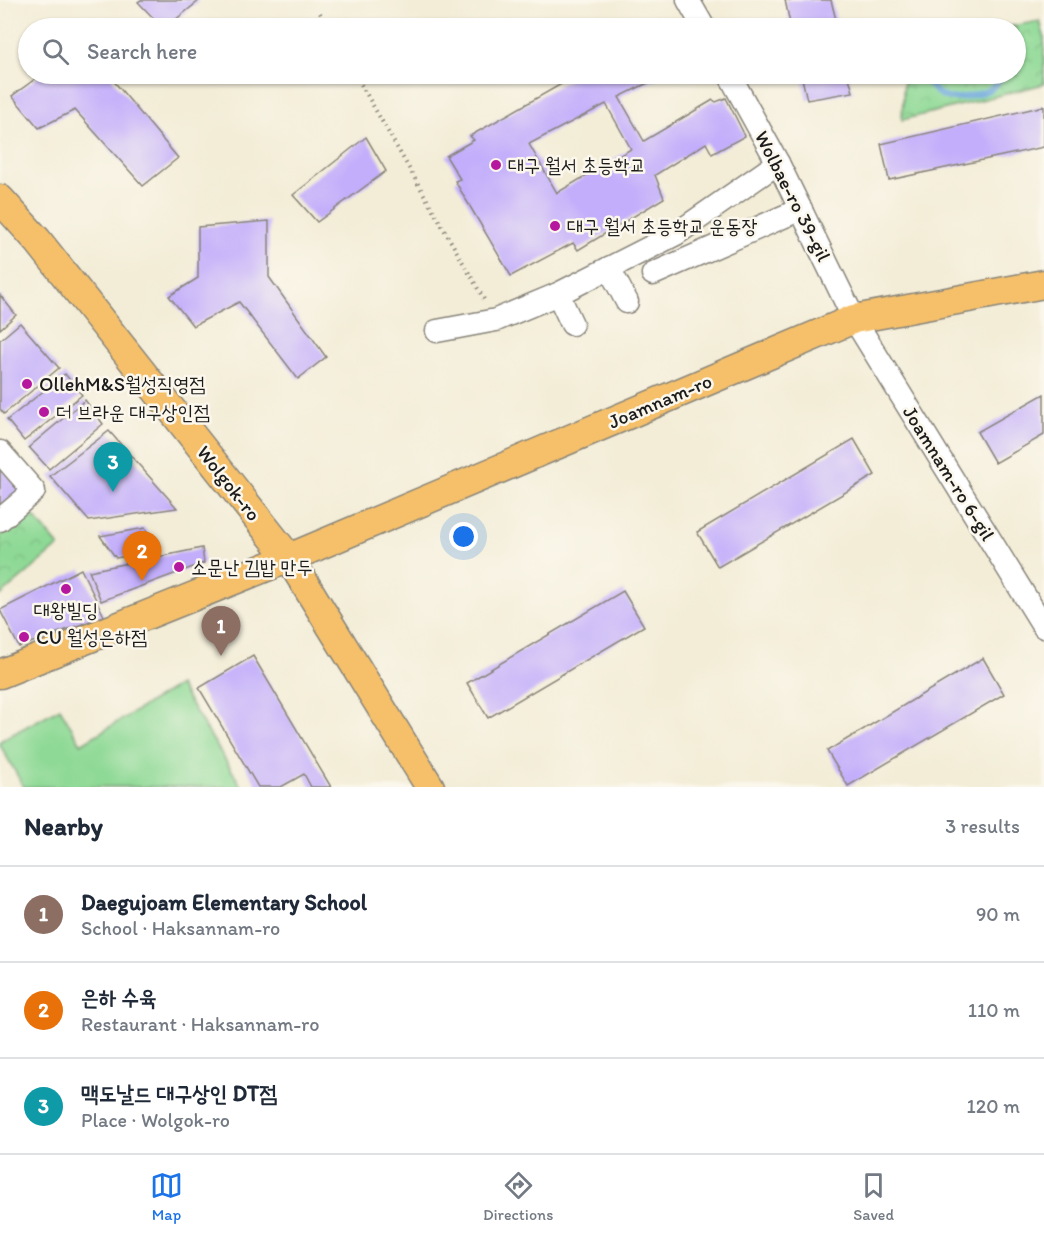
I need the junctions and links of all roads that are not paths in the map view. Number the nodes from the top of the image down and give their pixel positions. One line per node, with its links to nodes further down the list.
1 (688, 0): 2 (street)
2 (698, 18)
3 (735, 84): 4 (street, Wolbae-ro 39-gil)
4 (778, 163): 6 (street, Wolbae-ro 39-gil); 7 (street)
5 (0, 199): 17 (main road, Wolgok-ro)
6 (801, 209): 8 (street); 12 (street, Wolbae-ro 39-gil)
7 (609, 268): 10 (street); 11 (street)
8 (653, 274)
9 (1044, 284): 12 (main road, Joamnam-ro)
10 (558, 294): 13 (street); 14 (street)
11 (627, 302)
12 (854, 319): 17 (main road, Joamnam-ro); 18 (street, Joamnam-ro 6-gil)
13 (572, 324)
14 (437, 331)
15 (0, 452): 16 (street)
16 (0, 520)
17 (289, 558): 19 (main road, Joamnam-ro); 20 (main road, Wolgok-ro)
18 (1044, 627)
19 (0, 674)
20 (430, 787)

